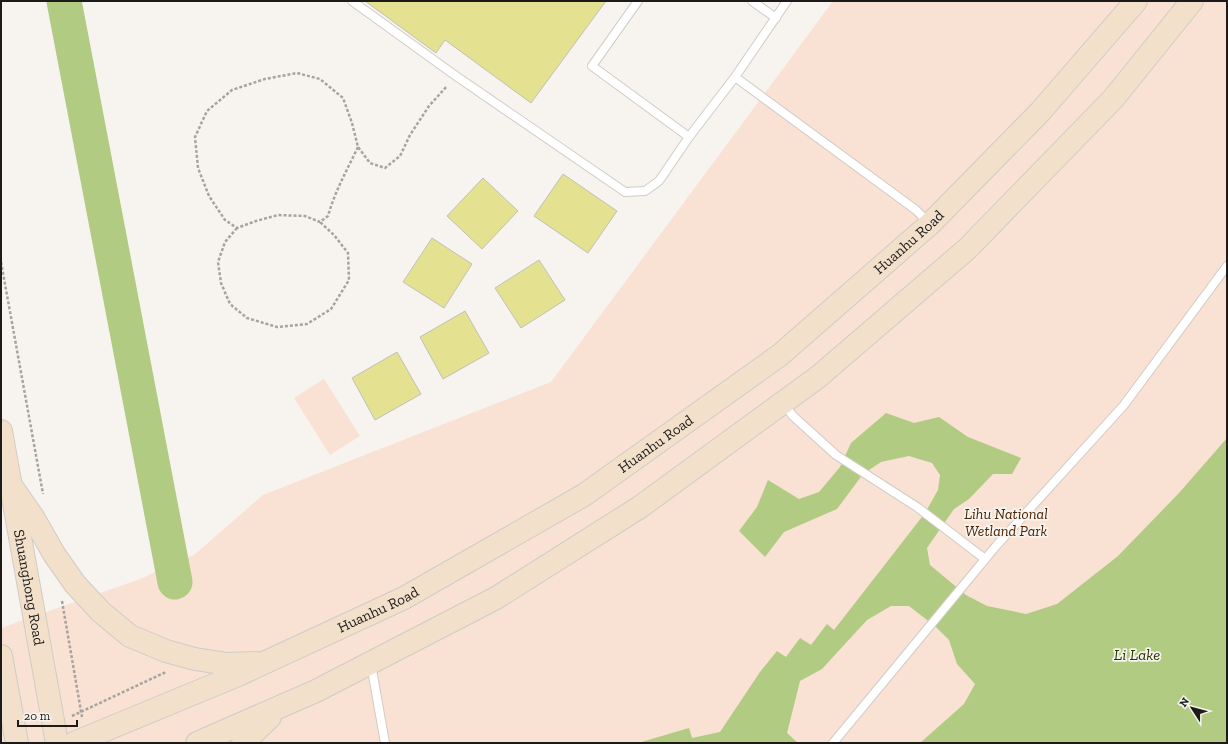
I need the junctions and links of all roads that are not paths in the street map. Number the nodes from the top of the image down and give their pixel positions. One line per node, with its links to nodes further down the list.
1 (352, 1): 9 (lane)
2 (638, 1): 9 (lane)
3 (752, 1): 7 (lane)
4 (787, 1): 7 (lane)
5 (1136, 1): 10 (main road, Huanhu Road)
6 (1192, 1): 12 (main road)
7 (776, 18): 8 (lane)
8 (734, 77): 9 (lane); 10 (lane)
9 (689, 137)
10 (930, 224): 17 (main road, Huanhu Road)
11 (1227, 266): 15 (lane)
12 (783, 403): 15 (lane); 18 (main road)
13 (1, 431): 14 (main road, Shuanghong Road)
14 (10, 484): 17 (main road); 20 (main road, Shuanghong Road)
15 (985, 559): 26 (lane)
16 (1, 656): 21 (main road)
17 (265, 663): 22 (main road, Huanhu Road)
18 (371, 663): 19 (main road); 25 (lane)
19 (280, 707): 23 (main road); 24 (main road)
20 (55, 733)
21 (17, 743)
22 (74, 743)
23 (197, 743)
24 (243, 743)
25 (385, 743)
26 (833, 743)

